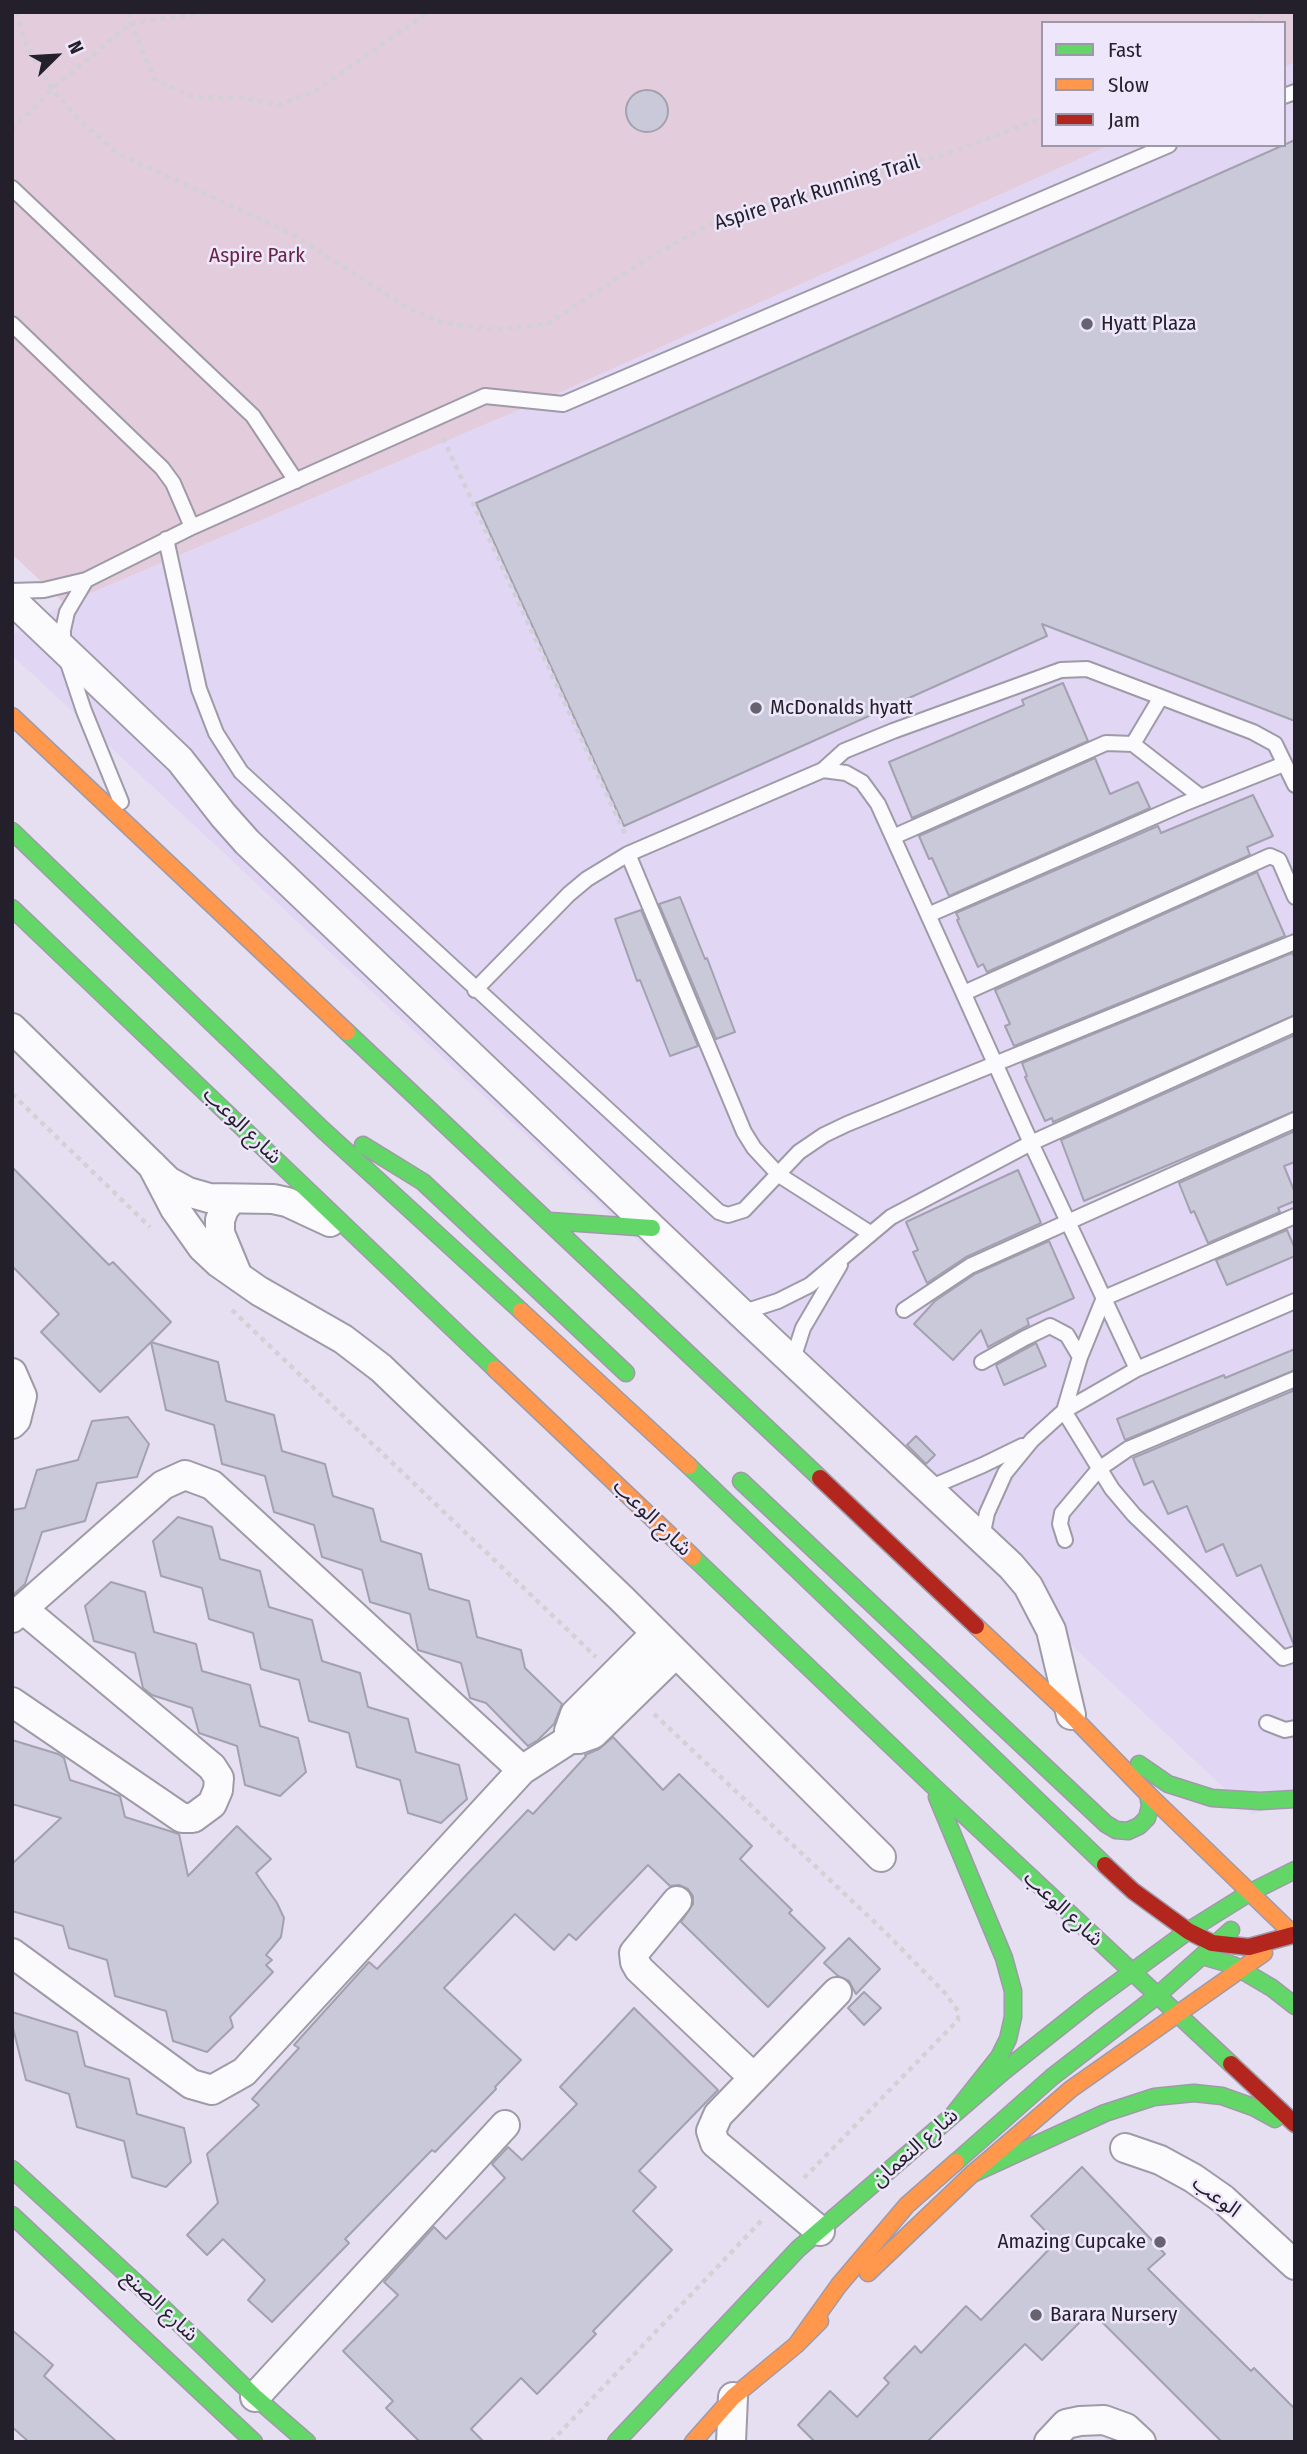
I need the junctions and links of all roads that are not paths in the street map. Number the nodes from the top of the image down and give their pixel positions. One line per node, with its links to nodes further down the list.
1 (1165, 147): 4 (lane)
2 (12, 188): 4 (lane)
3 (12, 324): 5 (lane)
4 (296, 481): 5 (lane)
5 (192, 527): 6 (lane)
6 (166, 539): 7 (lane); 26 (lane)
7 (86, 580): 8 (lane); 10 (lane)
8 (12, 590)
9 (12, 600): 10 (street)
10 (63, 648): 19 (lane); 40 (street)
11 (1161, 697): 13 (lane); 14 (lane); 15 (lane)
12 (12, 716): 19 (main road)
13 (1133, 744): 17 (lane); 20 (lane)
14 (1284, 764): 16 (lane); 17 (lane)
15 (823, 770): 20 (lane); 21 (lane)
16 (1295, 785)
17 (1201, 797): 24 (lane)
18 (12, 831): 32 (main road)
19 (135, 832): 38 (main road)
20 (892, 836): 24 (lane)
21 (631, 852): 26 (lane); 35 (lane)
22 (1295, 897): 27 (lane)
23 (12, 908): 42 (main road, شارع الوعب)
24 (928, 915): 27 (lane)
25 (1295, 942): 30 (lane)
26 (475, 990): 35 (lane)
27 (964, 993): 30 (lane)
28 (1295, 1024): 33 (lane)
29 (12, 1028): 34 (street)
30 (996, 1064): 33 (lane); 35 (lane)
31 (1295, 1120): 39 (lane)
32 (321, 1129): 55 (main road); 84 (main road)
33 (1031, 1143): 39 (lane); 41 (lane)
34 (152, 1165): 36 (street); 44 (street)
35 (779, 1175): 41 (lane)
36 (232, 1199): 42 (street); 44 (street)
37 (1295, 1216): 45 (lane)
38 (550, 1221): 40 (main road); 70 (main road)
39 (1068, 1222): 45 (lane); 47 (lane)
40 (652, 1228): 48 (street)
41 (870, 1233): 43 (lane)
42 (360, 1238): 75 (main road, شارع الوعب)
43 (844, 1258): 48 (lane); 50 (lane)
44 (238, 1276): 65 (street)
45 (1104, 1298): 49 (lane); 52 (lane)
46 (1295, 1301): 52 (lane)
47 (904, 1310)
48 (741, 1313): 50 (street)
49 (1080, 1357): 51 (lane); 56 (lane)
50 (792, 1362): 61 (street)
51 (982, 1362)
52 (1137, 1369): 56 (lane)
53 (12, 1373): 57 (street)
54 (1295, 1379): 59 (lane)
55 (643, 1388)
56 (1064, 1411): 58 (lane); 59 (lane)
57 (12, 1424)
58 (1032, 1440): 61 (lane); 62 (lane)
59 (1099, 1469): 63 (lane); 67 (lane)
60 (733, 1473): 76 (main road)
61 (929, 1488): 62 (street)
62 (982, 1537): 70 (street)
63 (1065, 1540)
64 (18, 1614): 69 (street); 74 (street)
65 (656, 1633): 66 (street); 73 (street)
66 (676, 1653): 73 (street); 78 (street)
67 (1289, 1656): 68 (lane)
68 (1295, 1670)
69 (12, 1702)
70 (1071, 1716): 76 (main road); 77 (main road)
71 (1267, 1723): 72 (lane)
72 (1295, 1728)
73 (570, 1739): 74 (street)
74 (522, 1770): 87 (street)
75 (932, 1785): 89 (main road, شارع الوعب); 95 (main road)
76 (1148, 1794): 80 (main road)
77 (1295, 1799)
78 (881, 1857)
79 (1295, 1870): 80 (main road, شارع النعمان)
80 (1249, 1893): 83 (main road); 84 (main road, شارع النعمان); 86 (main road)
81 (677, 1901): 94 (street)
82 (1287, 1903): 83 (main road)
83 (1260, 1920): 85 (main road); 86 (main road)
84 (1188, 1931): 86 (main road); 89 (main road, شارع النعمان)
85 (1294, 1935): 86 (main road); 88 (main road)
86 (1213, 1951): 88 (main road); 89 (main road); 91 (main road); 93 (main road)
87 (12, 1953)
88 (1240, 1969): 92 (main road); 93 (main road)
89 (1130, 1972): 91 (main road, شارع الوعب); 95 (main road, شارع النعمان)
90 (837, 1992): 94 (street)
91 (1158, 1996): 93 (main road, شارع الوعب); 105 (main road)
92 (1295, 2006)
93 (1177, 2013): 96 (main road, شارع الوعب); 101 (main road)
94 (754, 2078): 103 (street)
95 (953, 2115): 103 (main road, شارع النعمان)
96 (1295, 2124)
97 (505, 2125): 106 (street)
98 (1295, 2130): 101 (main road)
99 (1125, 2148): 104 (street, الوعب)
100 (12, 2169): 106 (main road, شارع الصنع)
101 (972, 2174): 105 (main road)
102 (12, 2215): 108 (main road, شارع الصنع)
103 (820, 2231): 110 (main road, شارع النعمان)
104 (1295, 2265)
105 (796, 2345): 107 (main road)
106 (255, 2397): 109 (main road, شارع الصنع)
107 (733, 2397): 111 (main road); 112 (street)
108 (254, 2442)
109 (307, 2442)
110 (616, 2442)
111 (692, 2442)
112 (731, 2442)
113 (1049, 2442): 114 (street)
114 (1141, 2442)

